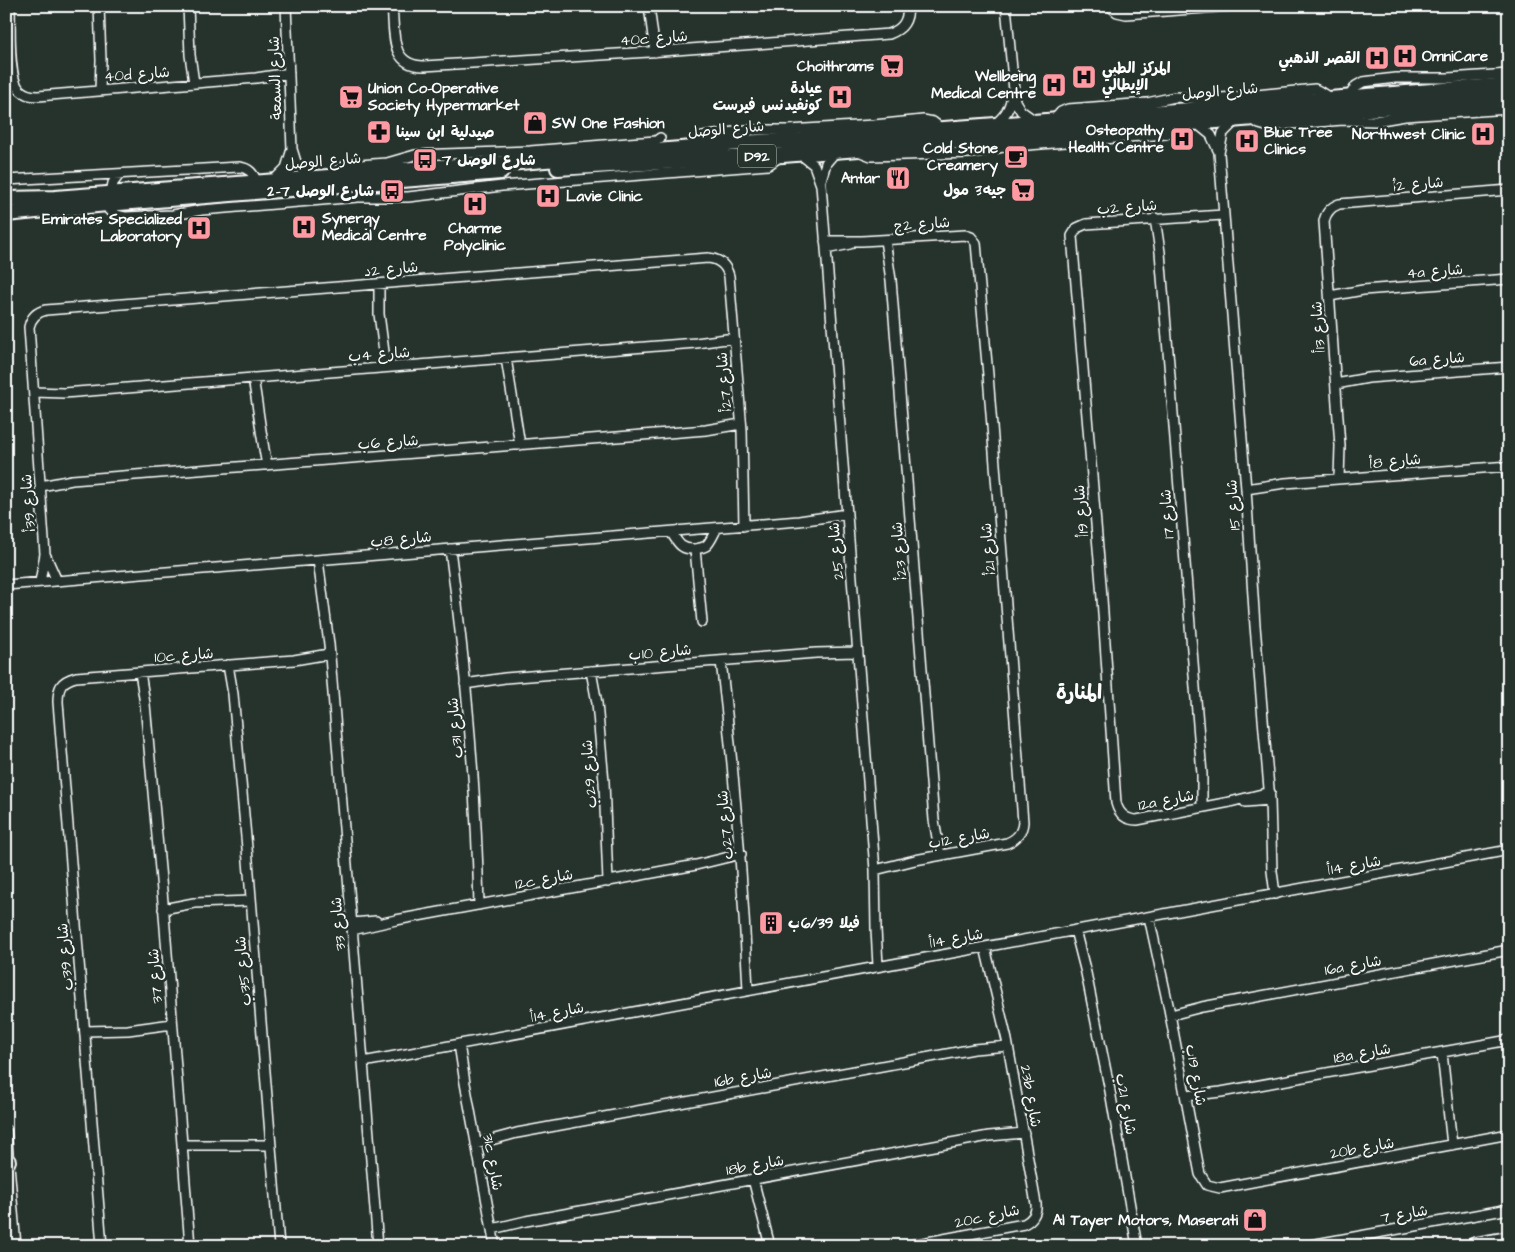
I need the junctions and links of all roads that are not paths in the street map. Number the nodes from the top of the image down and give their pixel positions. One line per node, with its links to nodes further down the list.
1 (10, 6): 17 (street, 40d شارع)
2 (99, 6): 17 (street)
3 (188, 6): 14 (street)
4 (286, 6): 13 (street, شارع السمعة)
5 (392, 6): 11 (street, 40c شارع)
6 (650, 6): 11 (street)
7 (908, 6): 11 (street, 40c شارع)
8 (1006, 6): 16 (street)
9 (1110, 6): 10 (street)
10 (1232, 6)
11 (652, 52)
12 (1509, 74): 18 (street)
13 (289, 76): 14 (street, 40d شارع); 27 (street, شارع السمعة)
14 (191, 84): 17 (street, 40d شارع)
15 (1509, 85): 18 (main road, شارع الوصل / D92)
16 (1013, 90): 22 (street); 24 (street)
17 (104, 91)
18 (1349, 97): 22 (main road, شارع الوصل / D92)
19 (1509, 98): 21 (main road, شارع الوصل / D92)
20 (1509, 109): 21 (street)
21 (1244, 118): 23 (main road, شارع الوصل / D92); 31 (street, شارع 15)
22 (1035, 121): 24 (main road, شارع الوصل / D92)
23 (1196, 122): 28 (main road, شارع الوصل / D92); 31 (street, شارع 15)
24 (994, 125): 29 (main road, شارع الوصل / D92)
25 (660, 138): 26 (street)
26 (628, 143): 29 (street); 33 (street)
27 (292, 149): 34 (street, شارع السمعة); 36 (street, شارع السمعة)
28 (837, 150): 30 (main road, شارع الوصل / D92); 38 (street, شارع 25)
29 (640, 152): 33 (main road, شارع الوصل / D92)
30 (800, 153): 38 (street, شارع 25); 42 (main road, شارع الوصل / D92)
31 (1219, 153): 45 (street, شارع 15)
32 (119, 174): 35 (street); 37 (street); 42 (street)
33 (328, 177): 34 (main road, شارع الوصل / D92)
34 (310, 178): 36 (main road, شارع الوصل / D92)
35 (6, 180)
36 (272, 181): 37 (main road, شارع الوصل / D92)
37 (257, 182): 42 (main road, شارع الوصل / D92)
38 (821, 185): 50 (street, شارع 25)
39 (1509, 190): 44 (street, شارع 2أ)
40 (55, 198): 41 (main road, شارع الوصل / D92); 42 (main road, شارع الوصل / D92); 43 (main road)
41 (6, 199)
42 (109, 199): 46 (main road, شارع الوصل / D92)
43 (6, 207)
44 (1331, 208): 55 (street, شارع 13أ)
45 (1222, 212): 47 (street, شارع 2ب); 70 (street, شارع 15)
46 (6, 214)
47 (1158, 218): 48 (street, شارع 2ب); 94 (street, شارع 17)
48 (1086, 224): 93 (street, شارع 19أ)
49 (888, 240): 50 (street, شارع 2ج); 51 (street, شارع 2ج); 97 (street, شارع 23أ)
50 (826, 245): 72 (street, شارع 25)
51 (977, 247): 95 (street, شارع 21أ)
52 (730, 276): 54 (street, شارع 2د); 57 (street, شارع 27أ)
53 (1509, 279): 55 (street, 4a شارع)
54 (376, 284): 56 (street, شارع 2د); 59 (street)
55 (1330, 292): 62 (street, شارع 13أ)
56 (46, 310): 63 (street, شارع 39أ)
57 (734, 341): 58 (street, شارع 4ب); 64 (street, شارع 27أ)
58 (510, 358): 59 (street, شارع 4ب); 65 (street)
59 (383, 367): 61 (street, شارع 4ب)
60 (1509, 367): 62 (street, 6a شارع)
61 (257, 377): 63 (street, شارع 4ب); 66 (street)
62 (1336, 381): 68 (street, شارع 13أ)
63 (34, 396): 69 (street, شارع 39أ)
64 (741, 427): 65 (street, شارع 6ب); 73 (street, شارع 27أ)
65 (517, 445): 66 (street, شارع 6ب)
66 (264, 465): 69 (street, شارع 6ب)
67 (1507, 466): 68 (street, شارع 8أ); 71 (street)
68 (1342, 479): 70 (street, شارع 8أ)
69 (41, 484): 78 (street, شارع 39أ)
70 (1246, 486): 92 (street, شارع 15)
71 (1509, 490)
72 (847, 517): 73 (street, شارع 8ب); 84 (street, شارع 25)
73 (747, 525): 74 (street, شارع 8ب)
74 (718, 528): 75 (street, شارع 8ب); 77 (street)
75 (671, 532): 76 (street, شارع 8ب); 77 (street)
76 (453, 549): 79 (street, شارع 8ب); 91 (street, شارع 31ب)
77 (695, 549): 83 (street)
78 (45, 554): 80 (street, شارع 39أ); 81 (street, شارع 39أ)
79 (321, 560): 80 (street, شارع 8ب); 85 (street, شارع 33)
80 (57, 581): 81 (street, شارع 8ب)
81 (40, 582): 82 (street, شارع 8ب)
82 (6, 585)
83 (702, 622)
84 (857, 649): 86 (street, شارع 10ب); 99 (street, شارع 25)
85 (330, 657): 87 (street, 10c شارع); 106 (street, شارع 33)
86 (724, 660): 88 (street, شارع 10ب); 98 (street, شارع 27ب)
87 (231, 665): 89 (street, 10c شارع); 102 (street, شارع 35ب)
88 (594, 671): 91 (street, شارع 10ب); 100 (street, شارع 29ب)
89 (143, 672): 90 (street, 10c شارع); 104 (street, شارع 37)
90 (76, 677): 114 (street, شارع 39ب)
91 (465, 681): 103 (street, شارع 31ب)
92 (1270, 796): 94 (street, 12a شارع); 101 (street, شارع 15)
93 (1116, 803): 94 (street, 12a شارع)
94 (1205, 806)
95 (1007, 843): 97 (street, شارع 12ب)
96 (1509, 850): 101 (street, شارع 14أ)
97 (937, 856): 99 (street, شارع 12ب)
98 (741, 858): 100 (street, 12c شارع); 111 (street, شارع 27ب)
99 (874, 867): 110 (street, شارع 25)
100 (612, 881): 103 (street, 12c شارع)
101 (1278, 893): 105 (street, شارع 14أ)
102 (251, 898): 104 (street); 125 (street, شارع 35ب)
103 (482, 905): 106 (street, 12c شارع)
104 (163, 906): 113 (street, شارع 37)
105 (1152, 916): 107 (street, شارع 14أ); 112 (street, شارع 19ب)
106 (352, 927): 119 (street, شارع 33)
107 (1078, 930): 108 (street, شارع 14أ); 135 (street, شارع 21ب)
108 (989, 946): 110 (street, شارع 14أ); 116 (street, 23b شارع)
109 (1509, 950): 112 (street, 16a شارع)
110 (882, 965): 111 (street, شارع 14أ)
111 (751, 990): 117 (street, شارع 14أ)
112 (1170, 1012): 120 (street, شارع 19ب)
113 (173, 1028): 114 (street); 127 (street, شارع 37)
114 (85, 1034): 137 (street, شارع 39ب)
115 (1509, 1040): 118 (street, 18a شارع)
116 (1007, 1043): 122 (street, 23b شارع); 124 (street, 16b شارع)
117 (456, 1045): 119 (street, شارع 14أ); 124 (street, 31c شارع)
118 (1439, 1053): 120 (street, 18a شارع); 126 (street)
119 (363, 1059): 140 (street, شارع 33)
120 (1186, 1100): 130 (street, شارع 19ب)
121 (6, 1130): 128 (street)
122 (1023, 1130): 129 (street, 18b شارع); 131 (street, 23b شارع)
123 (1509, 1134): 126 (street, 20b شارع)
124 (475, 1141): 133 (street, 31c شارع)
125 (271, 1142): 127 (street); 139 (street, شارع 35ب)
126 (1457, 1144): 130 (street, 20b شارع)
127 (183, 1149): 138 (street, شارع 37)
128 (8, 1163): 136 (street)
129 (756, 1179): 133 (street, 18b شارع); 142 (street)
130 (1220, 1188)
131 (1036, 1208): 143 (street, 20c شارع)
132 (1509, 1209): 144 (street, شارع 7)
133 (491, 1226): 141 (street, 31c شارع)
134 (1509, 1240): 145 (highway)
135 (1136, 1244)
136 (16, 1246)
137 (102, 1246)
138 (190, 1246)
139 (279, 1246)
140 (378, 1246)
141 (495, 1246)
142 (768, 1246)
143 (906, 1246)
144 (1305, 1246)
145 (1475, 1246)

